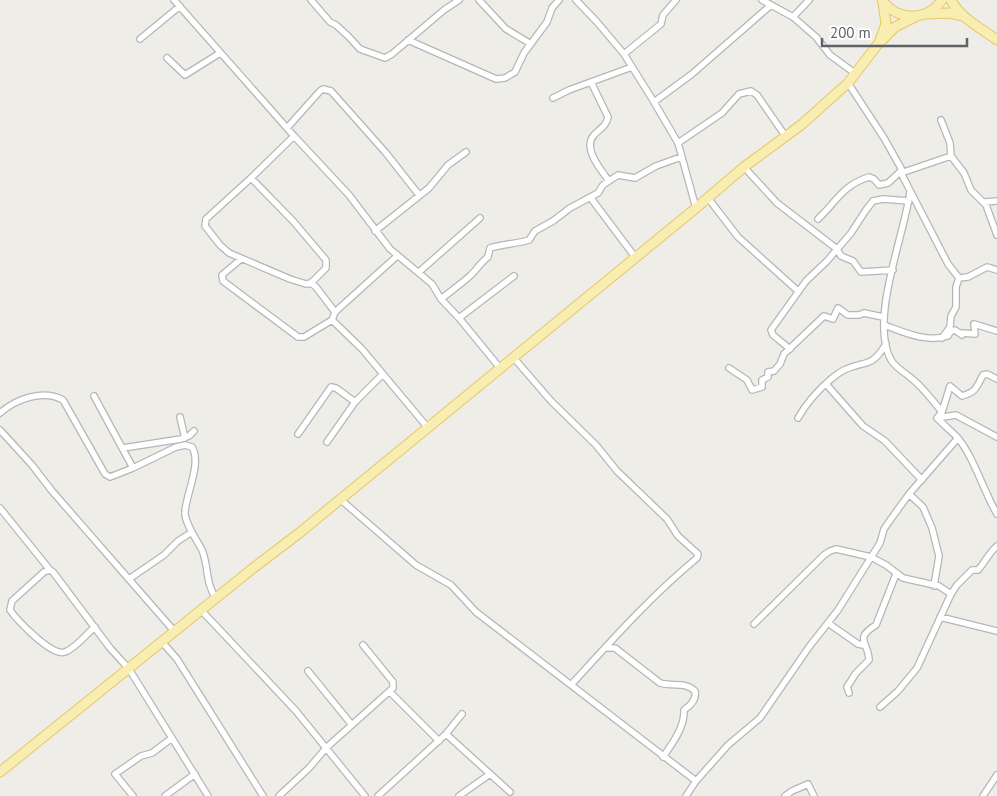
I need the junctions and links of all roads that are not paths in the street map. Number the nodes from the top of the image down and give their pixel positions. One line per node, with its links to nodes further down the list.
1 (174, 0): 14 (street)
2 (310, 0): 19 (street)
3 (459, 0): 19 (street)
4 (478, 0): 21 (street)
5 (559, 0): 21 (street)
6 (576, 0): 24 (street)
7 (676, 0): 24 (street)
8 (762, 0): 13 (street)
9 (808, 0): 17 (street)
10 (942, 0): 15 (main road)
11 (950, 0): 16 (main road)
12 (883, 1): 15 (main road); 22 (main road)
13 (771, 4): 17 (street); 31 (street)
14 (180, 6): 18 (street); 23 (street)
15 (921, 15): 16 (main road); 22 (main road)
16 (964, 16): 20 (main road)
17 (794, 17): 27 (street)
18 (140, 39)
19 (408, 40): 21 (street)
20 (997, 40)
21 (531, 44)
22 (878, 44): 27 (main road)
23 (220, 53): 25 (street); 33 (street)
24 (624, 54): 26 (street)
25 (167, 58)
26 (632, 67): 28 (street); 31 (street)
27 (856, 74): 29 (main road)
28 (591, 82): 30 (street); 43 (street)
29 (848, 83): 35 (main road); 41 (street)
30 (553, 98)
31 (654, 102): 36 (street)
32 (941, 120): 38 (street)
33 (287, 128): 34 (street); 45 (street)
34 (294, 136): 42 (street); 54 (street)
35 (786, 137): 36 (street); 40 (main road)
36 (678, 143): 39 (street)
37 (466, 152): 45 (street)
38 (951, 156): 41 (street); 50 (street)
39 (681, 157): 43 (street); 51 (street)
40 (744, 167): 47 (main road); 56 (street)
41 (902, 172): 44 (street); 53 (street)
42 (251, 178): 59 (street); 65 (street)
43 (608, 181): 46 (street)
44 (910, 191): 48 (street); 64 (street)
45 (419, 195): 54 (street)
46 (590, 198): 58 (street); 67 (street)
47 (708, 198): 51 (main road); 66 (street)
48 (909, 201): 56 (street); 60 (street)
49 (997, 201): 50 (street)
50 (984, 202): 55 (street)
51 (696, 208): 58 (main road)
52 (480, 218): 62 (street)
53 (818, 219)
54 (375, 231): 57 (street)
55 (997, 235)
56 (837, 250): 60 (street); 66 (street)
57 (397, 256): 62 (street); 68 (street)
58 (635, 257): 77 (main road)
59 (241, 259): 65 (street); 71 (street)
60 (893, 270): 69 (street)
61 (997, 270): 64 (street)
62 (419, 272): 67 (street)
63 (514, 276): 70 (street)
64 (958, 278): 74 (street)
65 (311, 284): 68 (street)
66 (798, 291): 76 (street)
67 (441, 299): 70 (street)
68 (335, 312): 71 (street)
69 (883, 317): 72 (street); 76 (street)
70 (459, 318): 78 (street)
71 (332, 320): 80 (street)
72 (884, 325): 74 (street); 75 (street)
73 (997, 331): 74 (street)
74 (942, 338)
75 (886, 344): 82 (street); 85 (street)
76 (790, 350): 79 (street)
77 (513, 358): 78 (main road); 126 (street)
78 (500, 368): 90 (main road)
79 (729, 368)
80 (382, 374): 84 (street); 90 (street)
81 (997, 380): 85 (street)
82 (826, 384): 88 (street); 100 (street)
83 (94, 396): 98 (street)
84 (355, 402): 93 (street); 97 (street)
85 (942, 412): 89 (street)
86 (0, 413): 99 (street)
87 (180, 417): 95 (street)
88 (798, 418)
89 (937, 418): 94 (street); 96 (street)
90 (428, 428): 102 (main road)
91 (0, 430): 110 (street)
92 (194, 431): 95 (street)
93 (298, 434)
94 (997, 437)
95 (185, 438): 98 (street)
96 (958, 438): 100 (street); 104 (street)
97 (327, 442)
98 (123, 448): 99 (street)
99 (133, 468): 105 (street)
100 (922, 480): 101 (street)
101 (909, 494): 107 (street); 111 (street)
102 (340, 499): 113 (main road); 129 (street)
103 (0, 508): 108 (street)
104 (997, 514)
105 (192, 532): 110 (street); 113 (street)
106 (997, 546): 112 (street)
107 (871, 557): 109 (street); 116 (street); 117 (street)
108 (50, 570): 118 (street); 118 (street)
109 (896, 574): 111 (street); 122 (street)
110 (129, 580): 120 (street)
111 (934, 586): 112 (street)
112 (951, 594): 115 (street)
113 (216, 598): 114 (main road)
114 (201, 610): 120 (main road); 138 (street)
115 (940, 617): 119 (street); 132 (street)
116 (828, 623): 121 (street); 144 (street)
117 (754, 624)
118 (95, 627): 127 (street)
119 (997, 631)
120 (174, 632): 123 (main road)
121 (850, 638): 122 (street); 125 (street)
122 (864, 638): 125 (street)
123 (162, 642): 127 (main road); 149 (street)
124 (363, 645): 130 (street)
125 (863, 645): 131 (street)
126 (605, 648): 129 (street); 139 (street)
127 (129, 669): 136 (street); 140 (main road)
128 (308, 670): 134 (street)
129 (571, 685): 139 (street)
130 (390, 692): 134 (street); 137 (street)
131 (849, 693)
132 (880, 707)
133 (462, 714): 135 (street)
134 (352, 726): 138 (street)
135 (446, 734): 137 (street); 142 (street)
136 (172, 738): 141 (street); 146 (street)
137 (439, 741): 152 (street)
138 (326, 748): 150 (street); 151 (street)
139 (663, 757): 144 (street)
140 (0, 772)
141 (195, 774): 147 (street); 148 (street)
142 (490, 774): 145 (street); 153 (street)
143 (997, 775): 157 (street)
144 (696, 781): 154 (street)
145 (510, 792)
146 (133, 796)
147 (164, 796)
148 (208, 796)
149 (263, 796)
150 (279, 796)
151 (365, 796)
152 (378, 796)
153 (459, 796)
154 (686, 796)
155 (785, 796): 156 (street)
156 (814, 796)
157 (983, 796)

